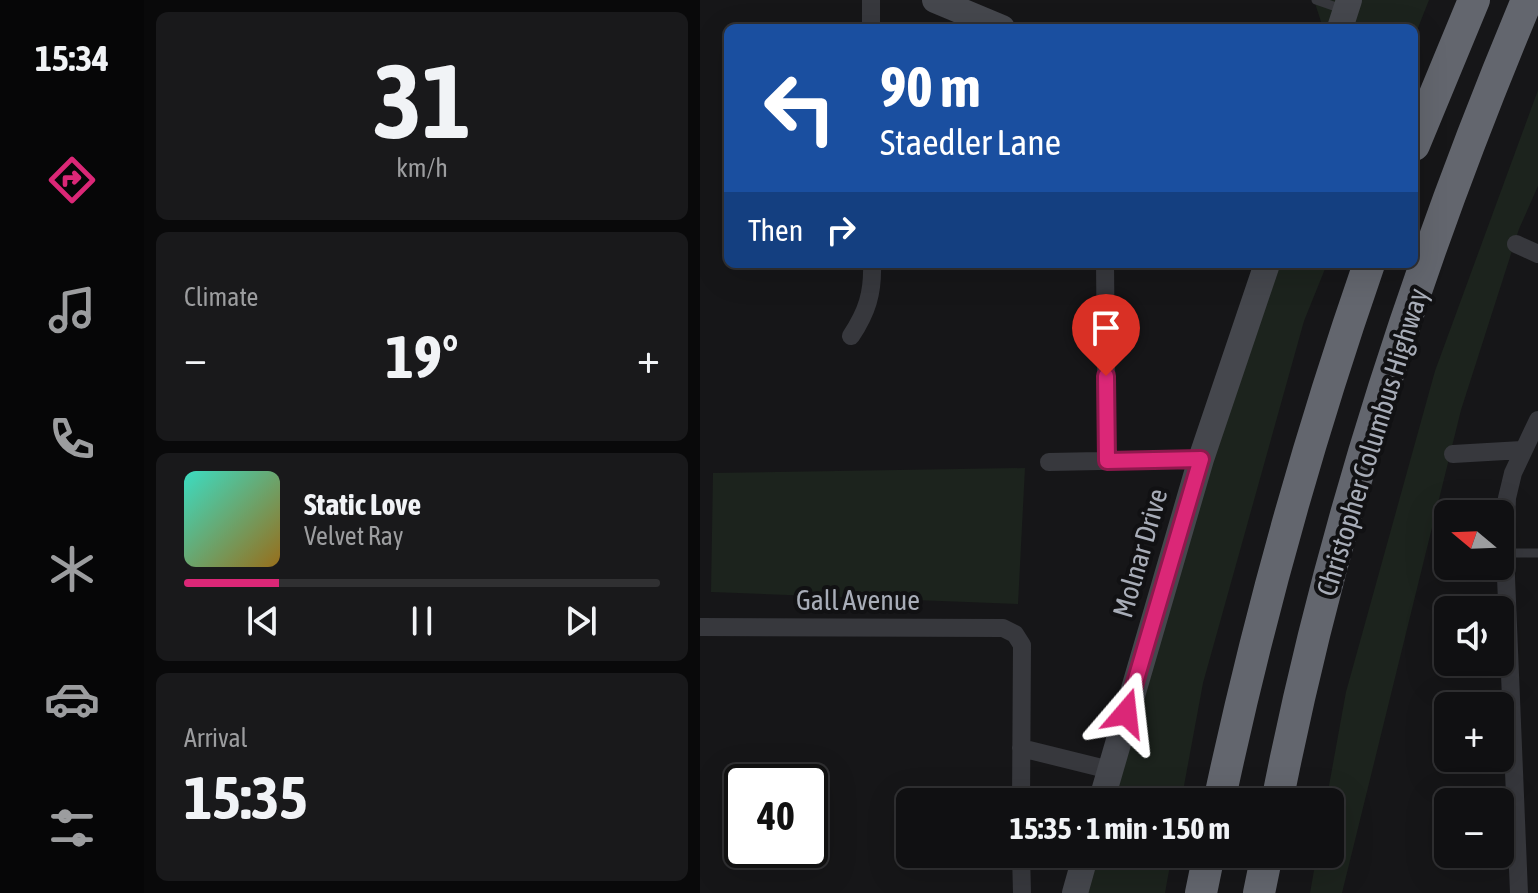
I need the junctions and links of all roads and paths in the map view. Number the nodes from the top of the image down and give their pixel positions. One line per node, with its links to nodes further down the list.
1 (871, 0): 8 (street)
2 (935, 0): 9 (street)
3 (1316, 0): 7 (lane)
4 (1464, 0): 10 (highway)
5 (1474, 0): 10 (highway)
6 (1527, 0): 35 (highway, Christopher Columbus Highway)
7 (1345, 13)
8 (871, 24)
9 (992, 24)
10 (1452, 50): 11 (highway)
11 (1418, 135)
12 (1516, 244): 13 (street)
13 (1538, 254)
14 (872, 268): 18 (street)
15 (1105, 268): 23 (street)
16 (1266, 268): 22 (street, Molnar Drive)
17 (1368, 268): 34 (highway, Christopher Columbus Highway)
18 (851, 336)
19 (1538, 420): 20 (street)
20 (1522, 450): 21 (street); 25 (street)
21 (1453, 454)
22 (1201, 459): 23 (street); 31 (street, Molnar Drive)
23 (1107, 461): 24 (street)
24 (1049, 462)
25 (1507, 500)
26 (1514, 553): 27 (lane)
27 (1538, 553)
28 (1506, 580): 44 (street)
29 (700, 627): 30 (street, Gall Avenue)
30 (1021, 748): 31 (street); 32 (street)
31 (1110, 770): 33 (street, Molnar Drive)
32 (1021, 788)
33 (1105, 788)
34 (1222, 788)
35 (1280, 788)
36 (1021, 868): 40 (street)
37 (1082, 868): 41 (street)
38 (1206, 868): 42 (highway)
39 (1264, 868): 43 (highway)
40 (1022, 893)
41 (1075, 893)
42 (1201, 893)
43 (1259, 893)
44 (1519, 893)

